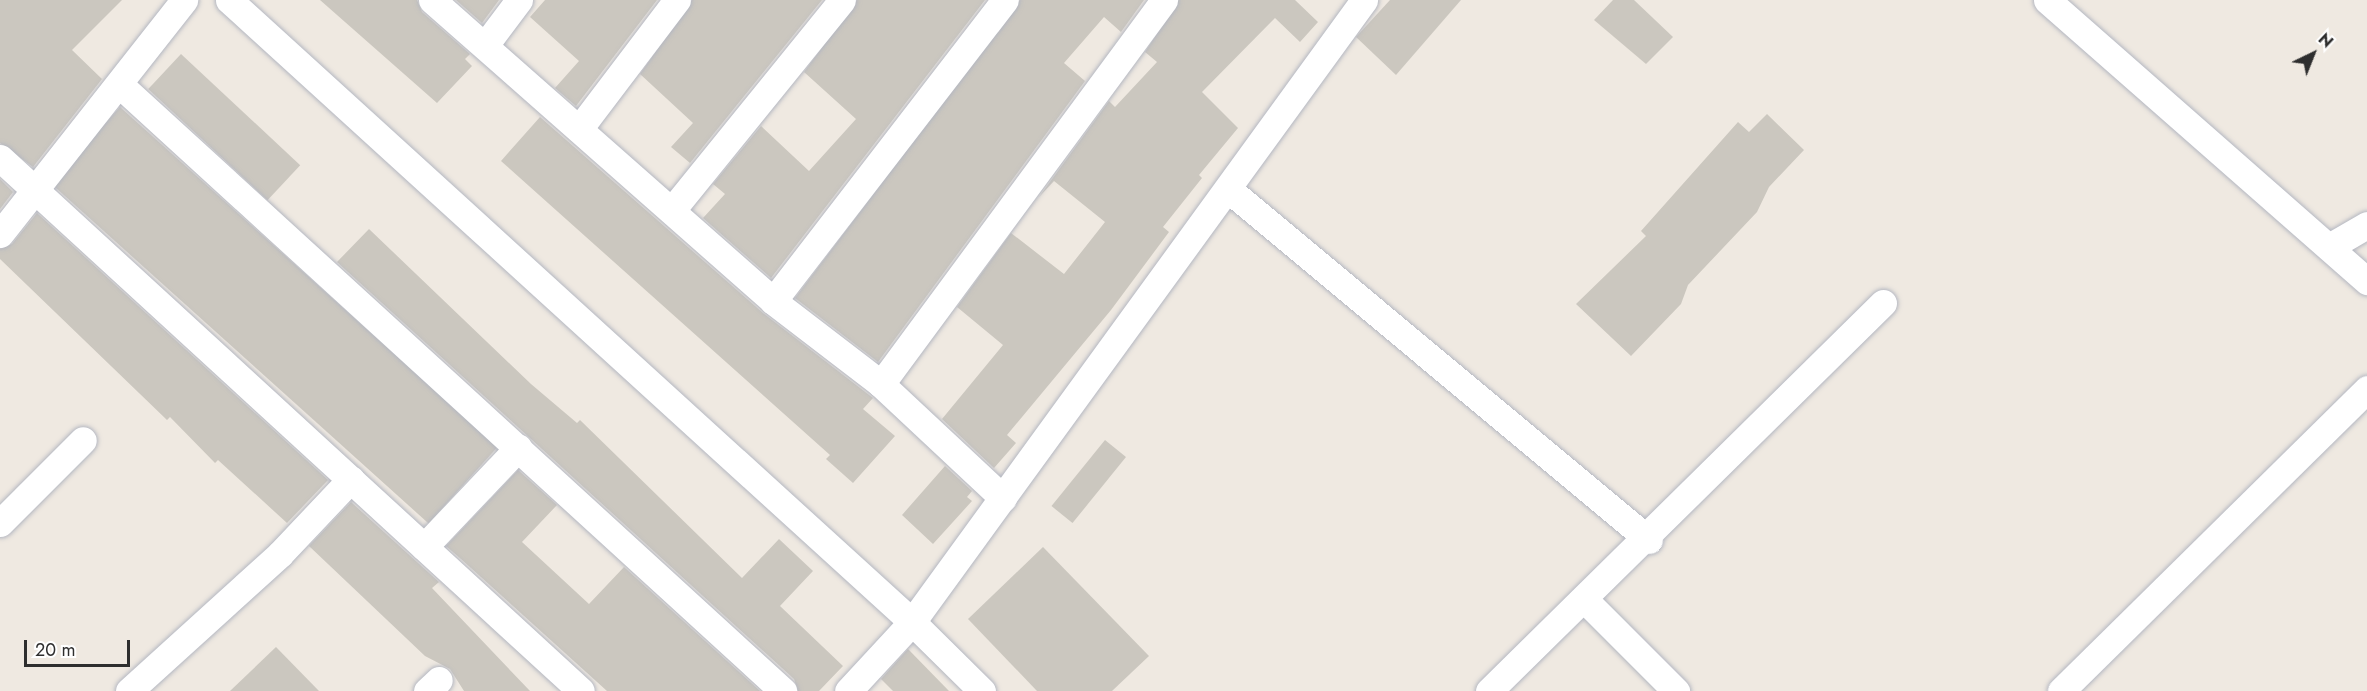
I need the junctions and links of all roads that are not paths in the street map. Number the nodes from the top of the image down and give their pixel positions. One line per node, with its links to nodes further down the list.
1 (184, 0): 12 (street)
2 (229, 0): 34 (street)
3 (432, 0): 11 (street)
4 (519, 0): 11 (street)
5 (677, 0): 13 (street)
6 (842, 0): 17 (street)
7 (1005, 0): 22 (street)
8 (1164, 0): 24 (street)
9 (1364, 0): 16 (street)
10 (2047, 0): 20 (street)
11 (486, 44): 13 (street)
12 (119, 84): 15 (street); 27 (street)
13 (579, 129): 17 (street)
14 (0, 158): 15 (street)
15 (34, 188): 19 (street); 28 (street)
16 (1228, 189): 29 (street); 31 (street)
17 (672, 210): 22 (street)
18 (2367, 225): 20 (street)
19 (0, 234)
20 (2329, 247): 21 (street)
21 (2367, 281)
22 (773, 301): 24 (street)
23 (1883, 303): 31 (street)
24 (881, 384): 29 (street)
25 (2367, 389): 42 (street)
26 (83, 440): 30 (street)
27 (518, 448): 32 (street); 37 (street)
28 (351, 479): 32 (street); 35 (street)
29 (1003, 498): 34 (street)
30 (0, 523)
31 (1649, 540): 33 (street)
32 (424, 547): 36 (street)
33 (1585, 600): 40 (street); 41 (street)
34 (912, 622): 38 (street); 39 (street)
35 (129, 691)
36 (580, 691)
37 (783, 691)
38 (848, 691)
39 (982, 691)
40 (1489, 691)
41 (1676, 691)
42 (2061, 691)

